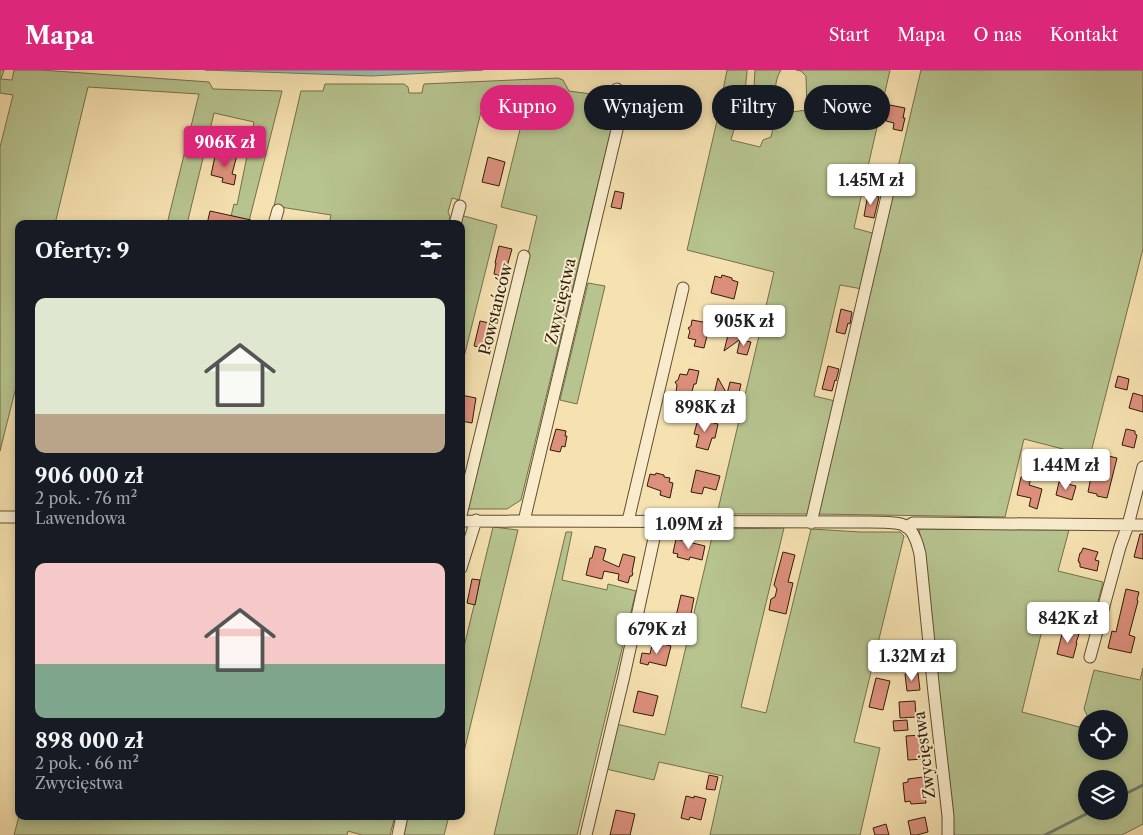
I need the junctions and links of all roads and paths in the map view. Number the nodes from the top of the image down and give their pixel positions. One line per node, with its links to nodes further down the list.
1 (617, 130): 16 (street, Zwycięstwa)
2 (891, 179): 18 (street)
3 (460, 206): 6 (street)
4 (278, 210): 5 (street)
5 (275, 220)
6 (456, 220)
7 (524, 256): 10 (street, Powstańców)
8 (684, 288): 17 (street)
9 (1143, 467): 19 (street)
10 (465, 499)
11 (0, 517): 12 (street)
12 (15, 517)
13 (465, 520): 14 (street)
14 (476, 520): 16 (street); 22 (street)
15 (658, 520): 17 (street); 18 (street); 26 (street)
16 (524, 521): 17 (street)
17 (628, 521)
18 (811, 523): 21 (street)
19 (1128, 525): 20 (street); 21 (street); 23 (street)
20 (1143, 525)
21 (906, 527): 27 (street, Zwycięstwa)
22 (465, 555)
23 (1090, 657)
24 (401, 820): 25 (street)
25 (398, 835)
26 (586, 835)
27 (948, 835)

